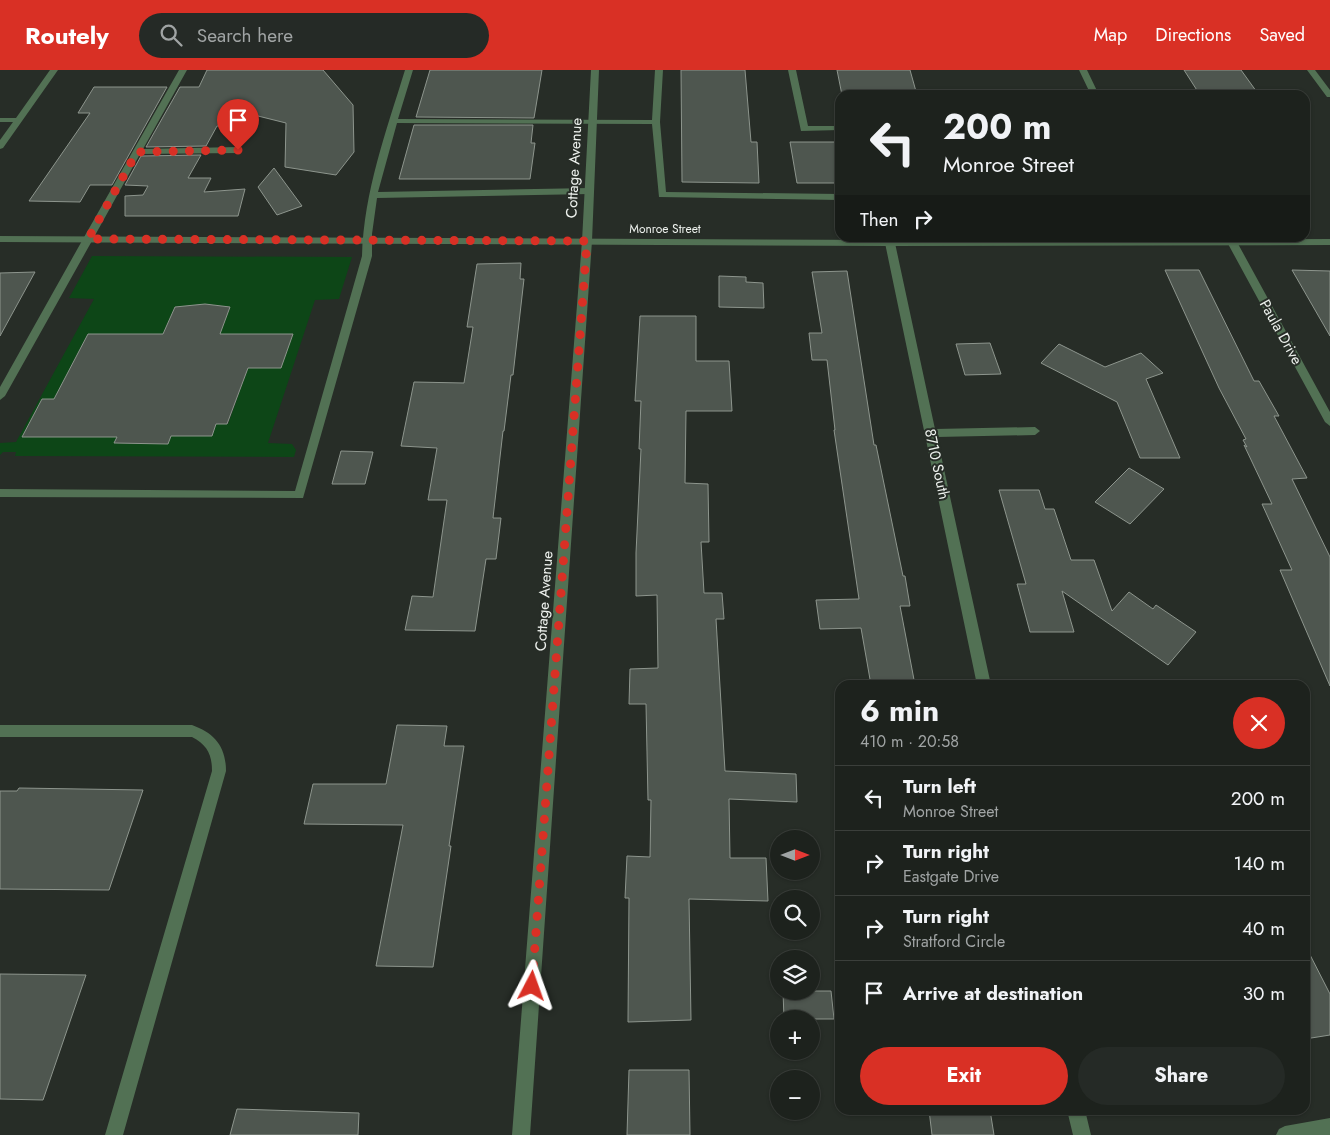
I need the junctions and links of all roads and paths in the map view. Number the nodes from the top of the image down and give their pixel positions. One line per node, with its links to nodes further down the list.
1 (54, 70): 12 (street)
2 (183, 70): 19 (street)
3 (409, 70): 13 (street)
4 (596, 70): 14 (street, Cottage Avenue)
5 (659, 70): 15 (street)
6 (792, 70): 16 (street)
7 (1083, 70): 9 (street)
8 (1311, 70): 10 (street)
9 (1093, 90)
10 (1330, 95)
11 (0, 120): 12 (street)
12 (18, 120): 17 (street)
13 (394, 121): 14 (street); 21 (street)
14 (593, 122): 15 (street); 20 (street, Cottage Avenue)
15 (656, 122): 22 (street)
16 (835, 128)
17 (0, 146)
18 (238, 150): 19 (street)
19 (137, 152): 24 (street)
20 (590, 191): 21 (street); 26 (street, Cottage Avenue)
21 (373, 195): 25 (street)
22 (835, 197)
23 (0, 239): 24 (street, Monroe Street)
24 (88, 239): 25 (street, Monroe Street); 31 (street)
25 (366, 240): 26 (street, Monroe Street); 35 (street)
26 (587, 241): 30 (street, Monroe Street); 41 (street, Cottage Avenue)
27 (900, 242): 30 (street, Monroe Street)
28 (1232, 242): 29 (street, Monroe Street); 32 (street, Paula Drive)
29 (1330, 242)
30 (890, 243): 34 (street, 8710 South)
31 (0, 396)
32 (1330, 422)
33 (1035, 432): 34 (street)
34 (930, 433): 36 (street, 8710 South)
35 (0, 493)
36 (983, 680)
37 (0, 731): 40 (street)
38 (1077, 1115): 42 (street)
39 (1330, 1127): 43 (street)
40 (114, 1135)
41 (522, 1135)
42 (1082, 1135)
43 (1285, 1135)

